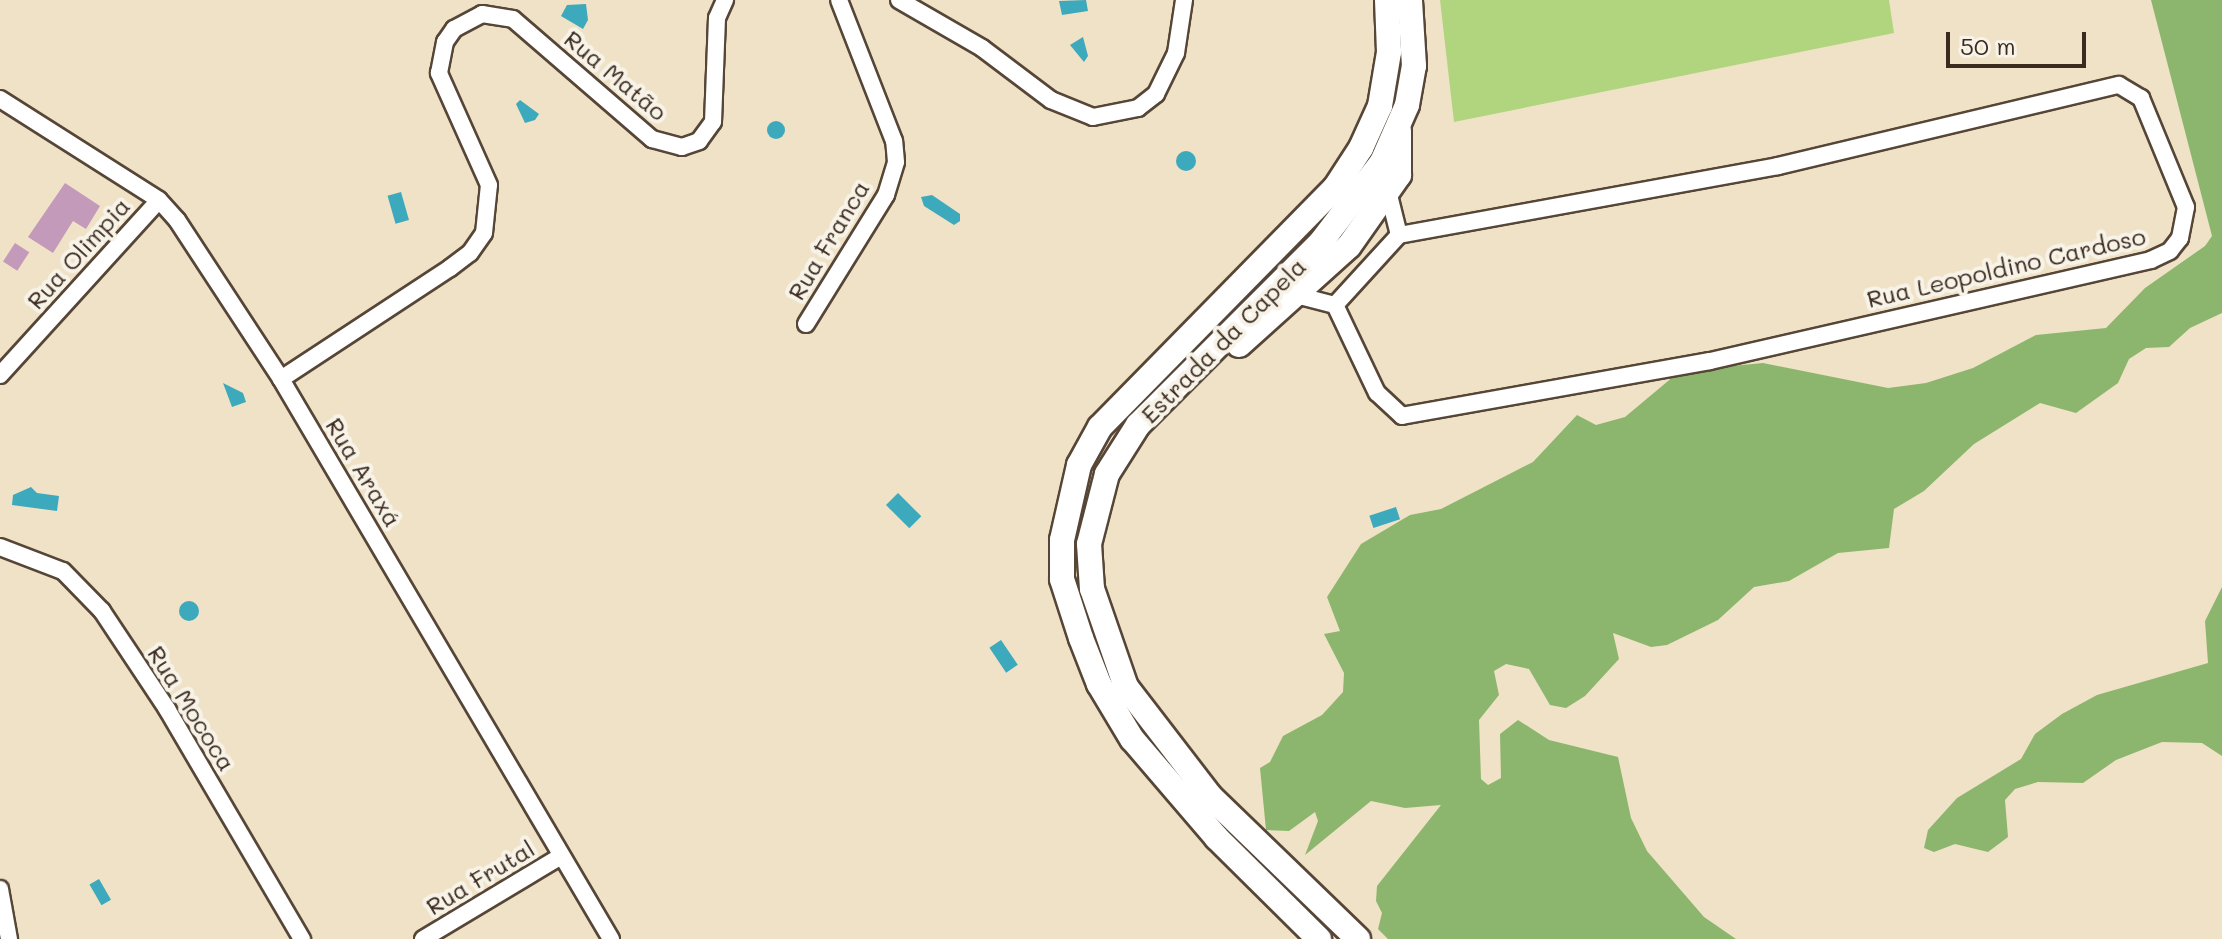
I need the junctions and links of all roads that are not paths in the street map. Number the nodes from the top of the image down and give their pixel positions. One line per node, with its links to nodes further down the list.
1 (725, 0): 19 (street, Rua Matão)
2 (839, 0): 15 (street, Rua Franca)
3 (899, 0): 4 (street)
4 (1184, 0)
5 (1387, 0): 13 (main road, Estrada da Capela)
6 (1410, 0): 8 (main road, Estrada da Capela)
7 (0, 99): 10 (street, Rua Araxá)
8 (1398, 127): 9 (main road); 16 (main road, Estrada da Capela)
9 (1388, 191): 11 (street); 12 (main road)
10 (159, 200): 18 (street, Rua Olimpia); 19 (street, Rua Araxá)
11 (1399, 235): 14 (street); 14 (street, Rua Leopoldino Cardoso)
12 (1296, 295): 14 (street); 17 (main road)
13 (1224, 304): 16 (main road); 16 (main road); 27 (main road, Estrada da Capela)
14 (1335, 305)
15 (806, 324)
16 (1242, 324): 17 (main road, Estrada da Capela)
17 (1213, 349): 28 (main road, Estrada da Capela)
18 (0, 375)
19 (281, 379): 21 (street, Rua Araxá)
20 (0, 547): 24 (street, Rua Mococa)
21 (561, 856): 25 (street, Rua Frutal); 26 (street, Rua Araxá)
22 (0, 889): 23 (street)
23 (9, 939)
24 (302, 939)
25 (423, 939)
26 (611, 939)
27 (1319, 939)
28 (1358, 939)

